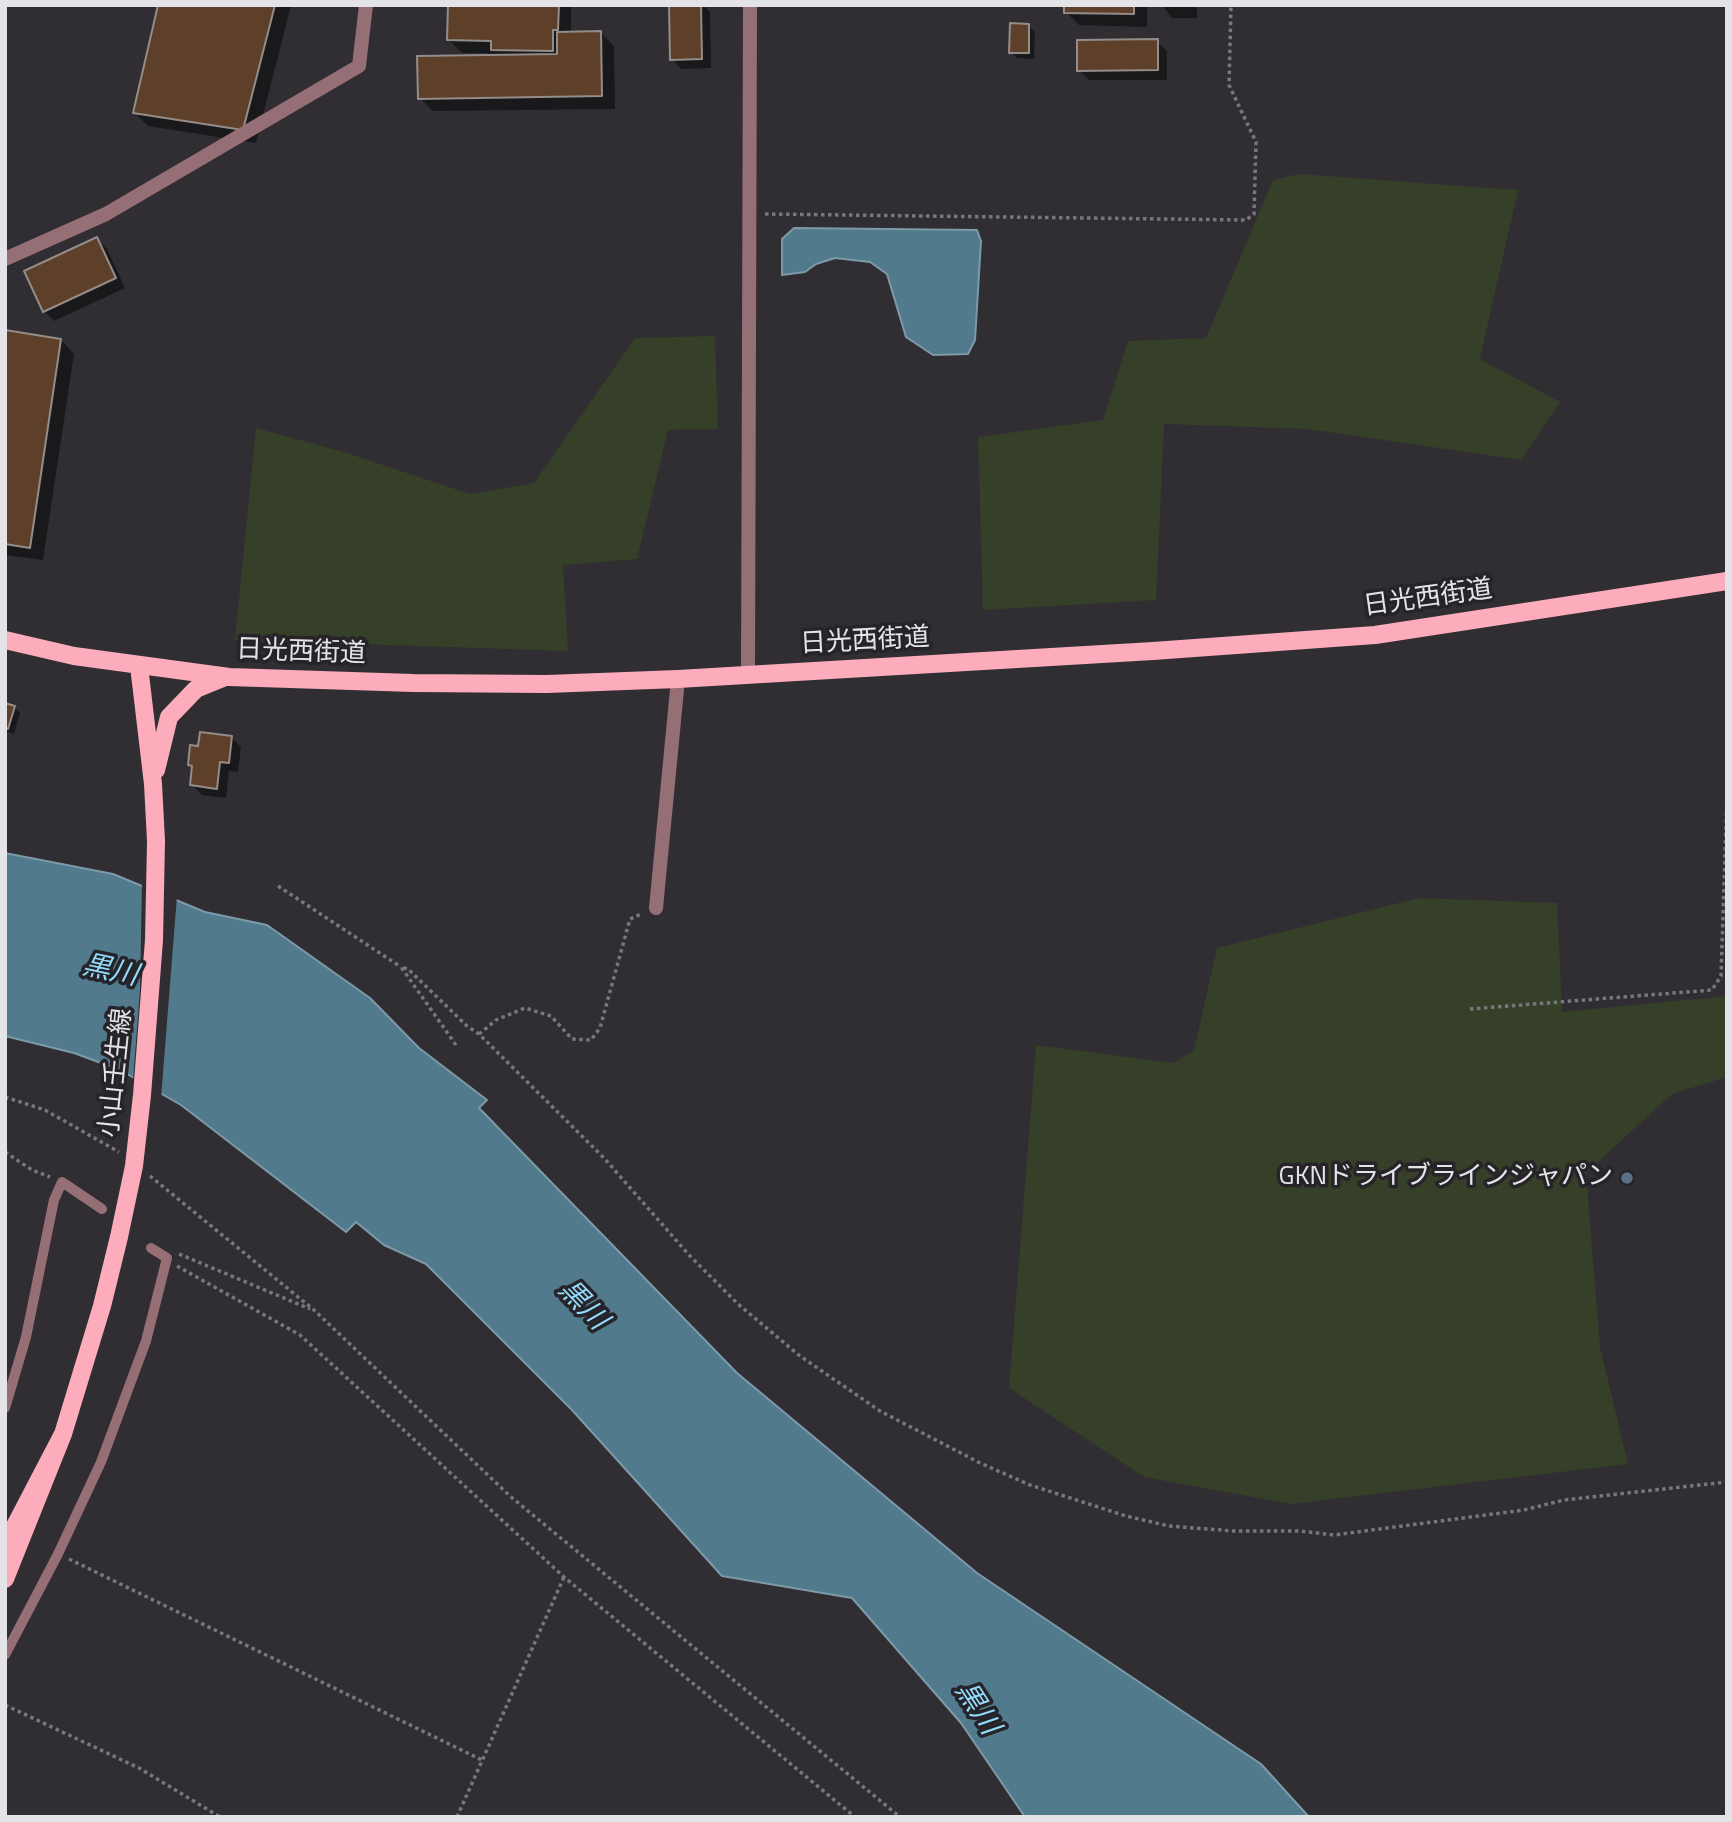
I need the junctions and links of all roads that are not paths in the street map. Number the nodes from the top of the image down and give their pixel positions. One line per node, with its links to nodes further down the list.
1 (366, 5): 3 (street)
2 (750, 5): 7 (street)
3 (5, 259)
4 (1727, 581): 7 (main road, 日光西街道)
5 (5, 640): 6 (main road, 日光西街道)
6 (139, 666): 8 (main road, 日光西街道); 10 (main road, 小山壬生線)
7 (748, 675): 9 (main road, 日光西街道)
8 (229, 677): 9 (main road, 日光西街道); 10 (main road)
9 (678, 679): 11 (street)
10 (153, 784): 15 (main road, 小山壬生線)
11 (656, 908)
12 (102, 1209): 14 (lane)
13 (151, 1248): 18 (lane)
14 (5, 1408)
15 (63, 1434): 16 (main road, 小山壬生線); 17 (main road, 小山壬生線)
16 (5, 1545)
17 (5, 1579)
18 (5, 1655)

